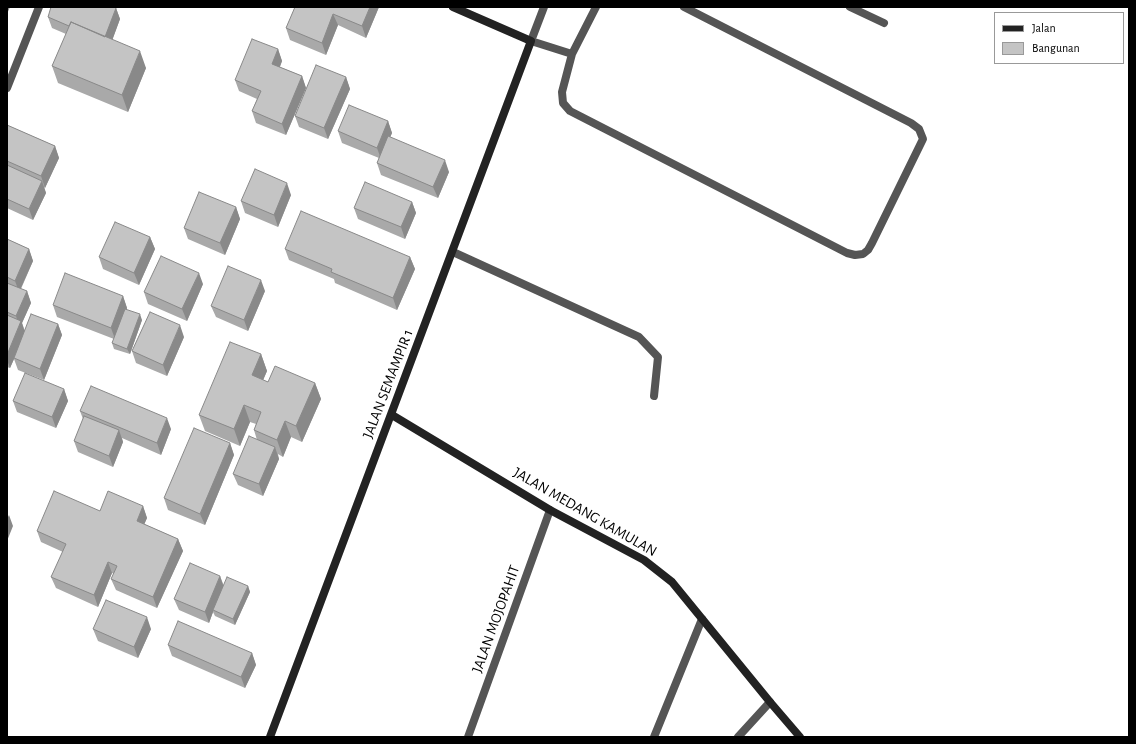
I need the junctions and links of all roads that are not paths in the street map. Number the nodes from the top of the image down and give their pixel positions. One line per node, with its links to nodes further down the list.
1 (39, 7): 10 (street)
2 (453, 7): 8 (street)
3 (544, 7): 8 (street)
4 (596, 7): 9 (street)
5 (684, 7): 9 (street)
6 (850, 7): 7 (street)
7 (884, 23)
8 (531, 41): 9 (street); 11 (street, JALAN SEMAMPIR 1)
9 (572, 54)
10 (7, 88)
11 (453, 252): 12 (street); 13 (street, JALAN SEMAMPIR 1)
12 (654, 396)
13 (392, 415): 14 (street, JALAN MEDANG KAMULAN); 17 (street, JALAN SEMAMPIR 1)
14 (550, 510): 15 (street, JALAN MEDANG KAMULAN); 18 (street, JALAN MOJOPAHIT)
15 (702, 619): 16 (street, JALAN MEDANG KAMULAN); 19 (street)
16 (770, 702): 20 (street); 21 (street, JALAN MEDANG KAMULAN)
17 (270, 737)
18 (468, 737)
19 (654, 737)
20 (738, 737)
21 (800, 737)

